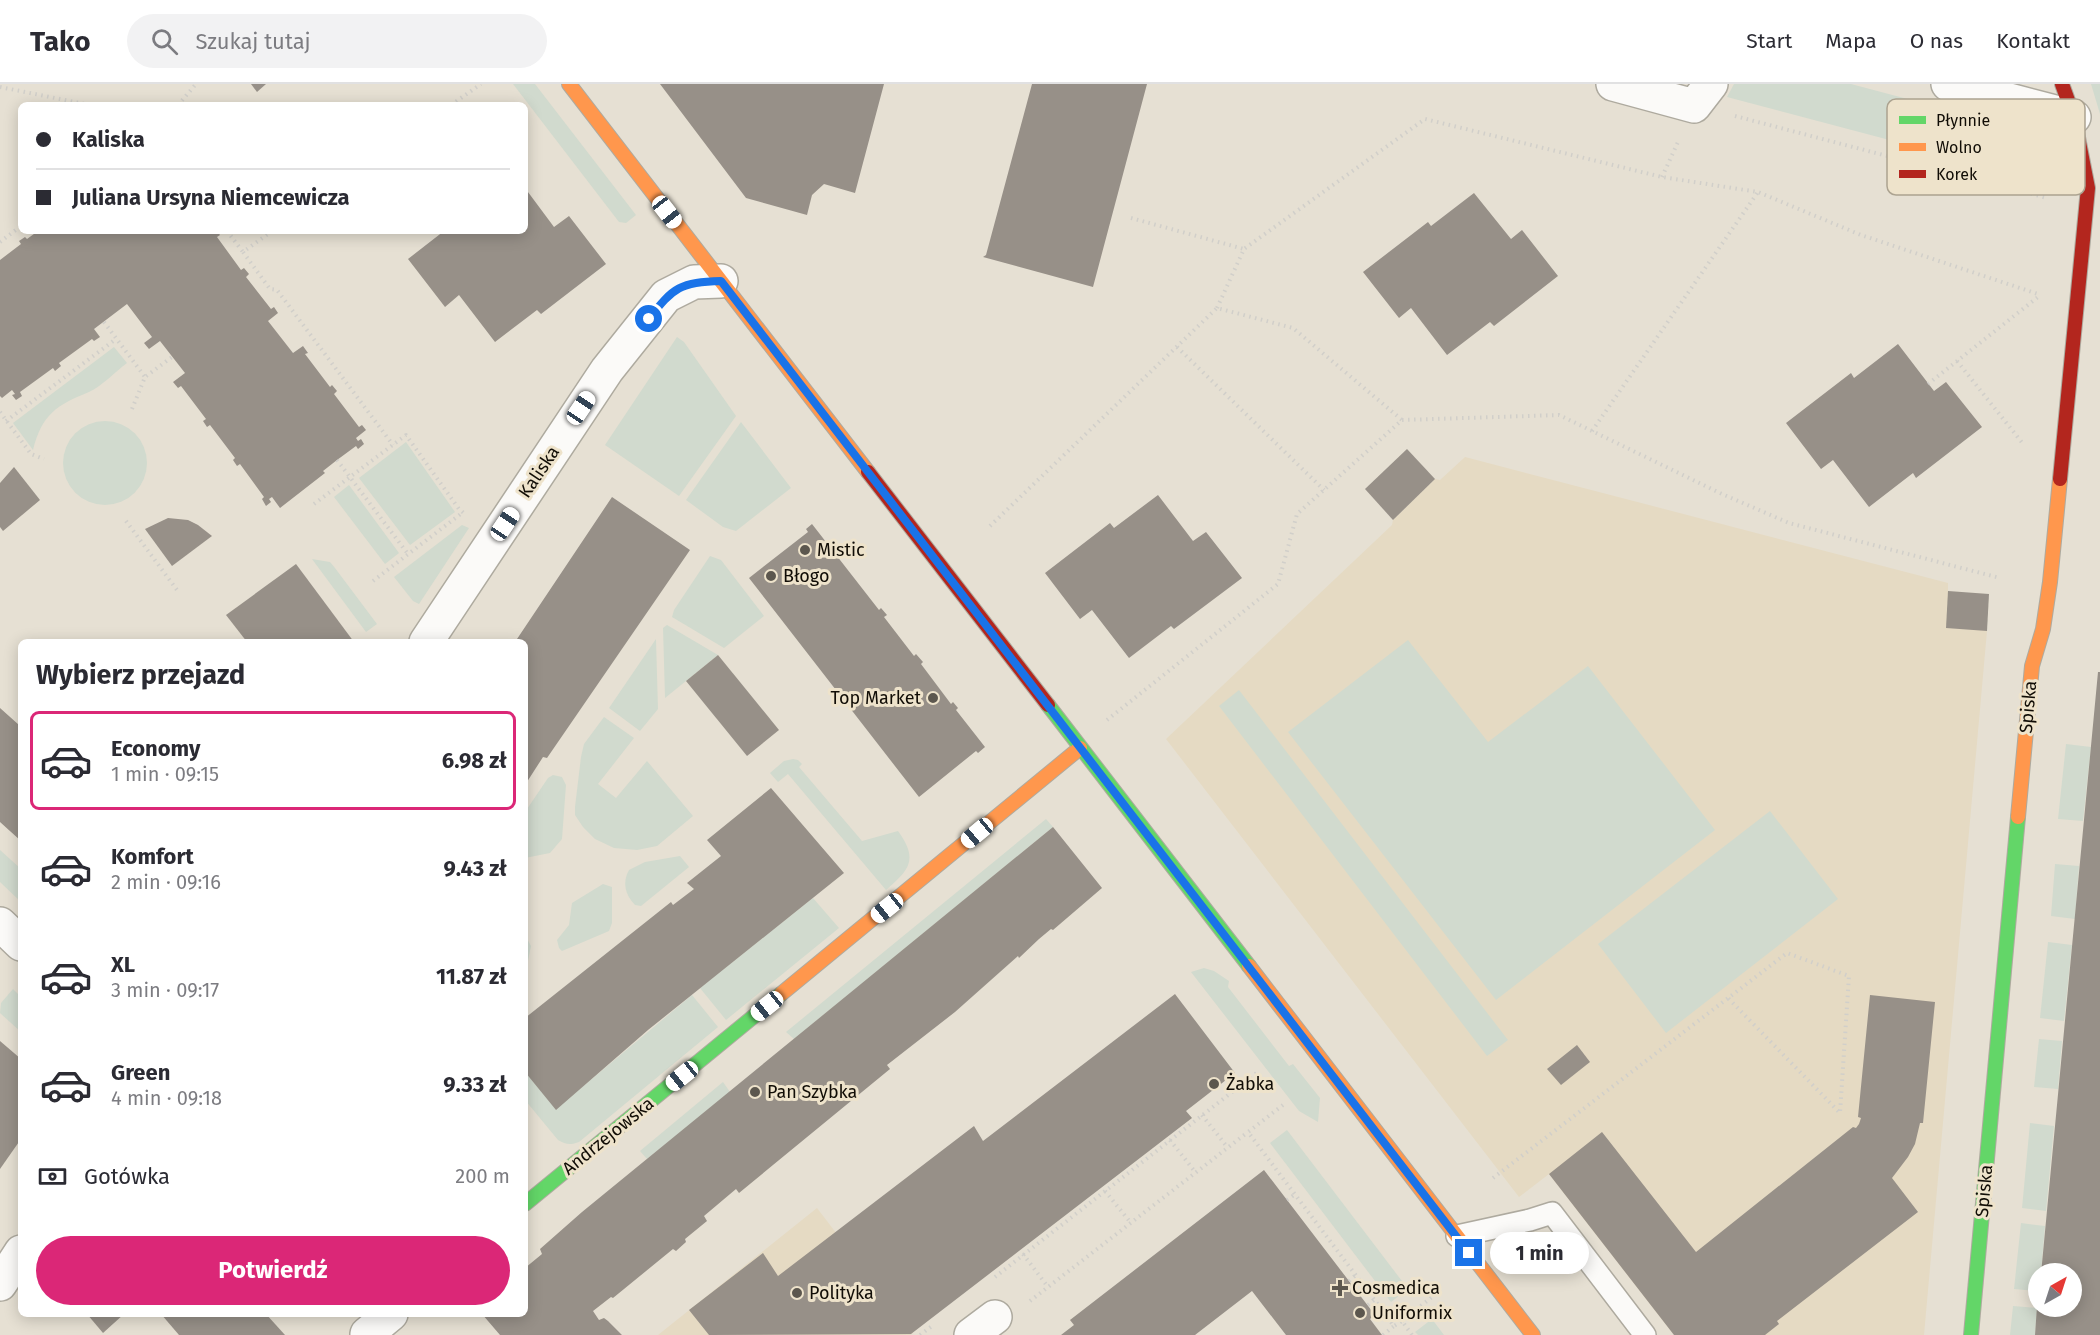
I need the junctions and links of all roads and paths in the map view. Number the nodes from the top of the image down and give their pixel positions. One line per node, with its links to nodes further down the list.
1 (196, 84): 12 (path)
2 (481, 84): 13 (path)
3 (569, 84): 27 (street)
4 (1613, 84): 8 (street)
5 (1948, 84): 9 (street)
6 (2062, 84): 10 (street, Spiska)
7 (0, 87): 11 (path)
8 (1702, 95): 14 (path)
9 (2005, 99)
10 (2067, 99)
11 (75, 102)
12 (181, 102)
13 (455, 102)
14 (1887, 150)
15 (2085, 157): 16 (street, Spiska)
16 (2094, 190): 96 (street, Spiska)
17 (1758, 192): 25 (path); 33 (path); 40 (path)
18 (2037, 195): 19 (path)
19 (2050, 199)
20 (1131, 218): 25 (path)
21 (18, 228): 24 (path)
22 (228, 234): 26 (path)
23 (268, 234): 26 (path)
24 (0, 242)
25 (1244, 249): 28 (path)
26 (243, 252): 41 (path)
27 (721, 281): 54 (street, Kaliska); 56 (street)
28 (1217, 308): 31 (path); 38 (path)
29 (104, 322): 30 (path)
30 (116, 339): 34 (path); 39 (path)
31 (1177, 347): 46 (path); 49 (path)
32 (172, 357): 34 (path)
33 (1957, 361): 35 (path); 42 (path)
34 (145, 377): 36 (path)
35 (1928, 384)
36 (132, 408)
37 (0, 412): 39 (path)
38 (1402, 420): 40 (path); 46 (path)
39 (6, 421): 43 (path)
40 (1592, 431): 51 (path)
41 (393, 445): 45 (path); 50 (path)
42 (2028, 450)
43 (44, 459)
44 (337, 460): 45 (path)
45 (350, 477): 47 (path); 50 (path)
46 (1324, 490): 55 (path)
47 (314, 504)
48 (126, 520): 53 (path)
49 (990, 526)
50 (408, 554): 52 (path)
51 (2000, 578)
52 (373, 581)
53 (177, 590)
54 (428, 639)
55 (1103, 723)
56 (1080, 748): 71 (street, Andrzejowska); 73 (street)
57 (0, 924): 58 (street)
58 (18, 941)
59 (1728, 998): 59 (path); 67 (path)
60 (1259, 1071): 62 (path)
61 (1283, 1105): 63 (path)
62 (1202, 1115): 64 (path); 65 (path)
63 (1248, 1132): 65 (path); 69 (path)
64 (1170, 1140): 66 (path); 68 (path)
65 (1228, 1148): 66 (path)
66 (1196, 1173): 72 (path)
67 (1493, 1178)
68 (1105, 1191): 72 (path); 74 (path)
69 (1294, 1195): 70 (path); 76 (path)
70 (1287, 1200)
71 (528, 1202)
72 (1131, 1223): 80 (path)
73 (1456, 1236): 94 (street); 95 (lane)
74 (1023, 1254): 77 (path); 80 (path)
75 (18, 1257): 79 (street)
76 (1356, 1275): 78 (path); 82 (path)
77 (993, 1278)
78 (1348, 1281)
79 (0, 1284)
80 (1048, 1287): 83 (path)
81 (1432, 1298): 88 (path)
82 (1374, 1300): 84 (path); 89 (path)
83 (1025, 1305)
84 (1368, 1305)
85 (352, 1317): 90 (street)
86 (388, 1317): 90 (street)
87 (938, 1321): 91 (path)
88 (1401, 1321): 89 (path); 93 (path)
89 (1394, 1326): 92 (path)
90 (367, 1335)
91 (920, 1335)
92 (1383, 1335)
93 (1412, 1335)
94 (1533, 1335)
95 (1645, 1335)
96 (1971, 1335)

